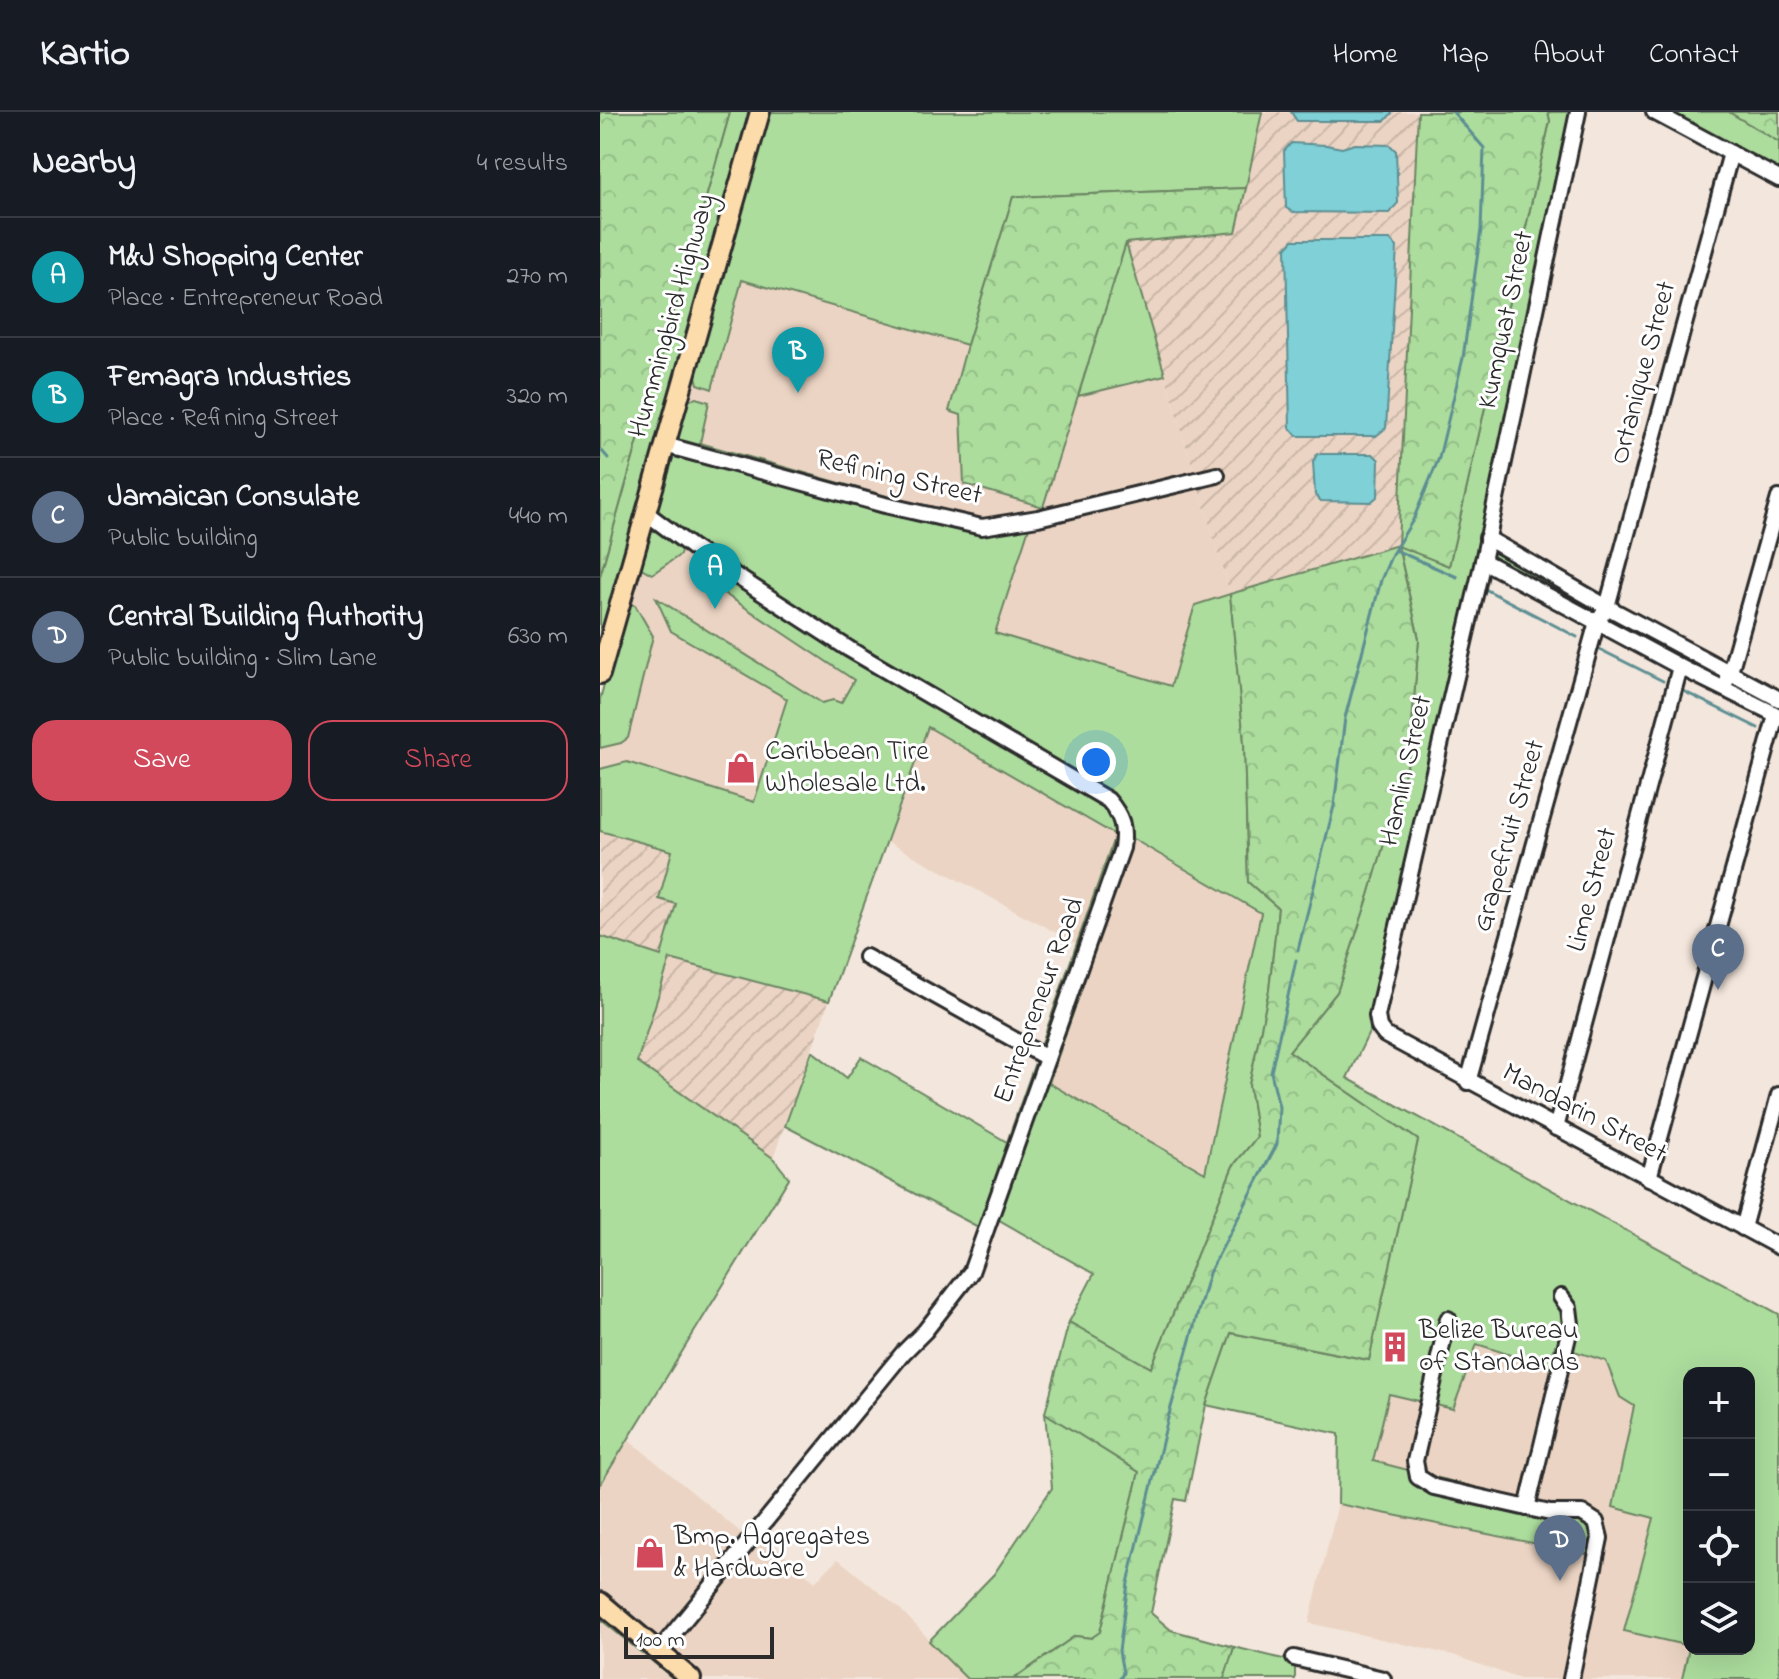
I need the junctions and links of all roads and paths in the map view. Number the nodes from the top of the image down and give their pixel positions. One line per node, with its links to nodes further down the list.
1 (760, 112): 6 (main road, Hummingbird Highway)
2 (1578, 112): 10 (street, Kumquat Street)
3 (1654, 112): 4 (street)
4 (1731, 153): 5 (street); 12 (street, Ortanique Street)
5 (1779, 179)
6 (665, 445): 7 (street, Refining Street); 9 (main road, Hummingbird Highway)
7 (1217, 475)
8 (1779, 498): 16 (street)
9 (645, 512): 14 (main road, Hummingbird Highway); 23 (street, Entrepreneur Road)
10 (1487, 538): 11 (street, Hamlin Street); 12 (street)
11 (1483, 561): 13 (street); 22 (street, Hamlin Street)
12 (1607, 607): 13 (street, Grapefruit Street); 16 (street)
13 (1597, 622): 15 (street); 24 (street, Grapefruit Street)
14 (604, 646): 17 (main road, Hummingbird Highway)
15 (1680, 667): 18 (street); 26 (street, Lime Street)
16 (1730, 672): 18 (street); 19 (street)
17 (600, 674)
18 (1725, 689): 20 (street)
19 (1779, 699)
20 (1777, 716): 27 (street)
21 (866, 957): 23 (street)
22 (1377, 1016): 24 (street, Mandarin Street)
23 (1047, 1058): 34 (street, Entrepreneur Road)
24 (1468, 1082): 26 (street, Mandarin Street)
25 (1779, 1095): 28 (street)
26 (1556, 1128): 27 (street, Mandarin Street)
27 (1649, 1178): 28 (street, Mandarin Street)
28 (1743, 1228): 29 (street, Mandarin Street)
29 (1779, 1247)
30 (1561, 1297): 32 (street)
31 (1448, 1319): 32 (street)
32 (1527, 1508): 38 (street)
33 (600, 1602): 34 (main road)
34 (658, 1652): 35 (main road)
35 (691, 1679)
36 (1301, 1679): 37 (street)
37 (1383, 1679)
38 (1571, 1679)

